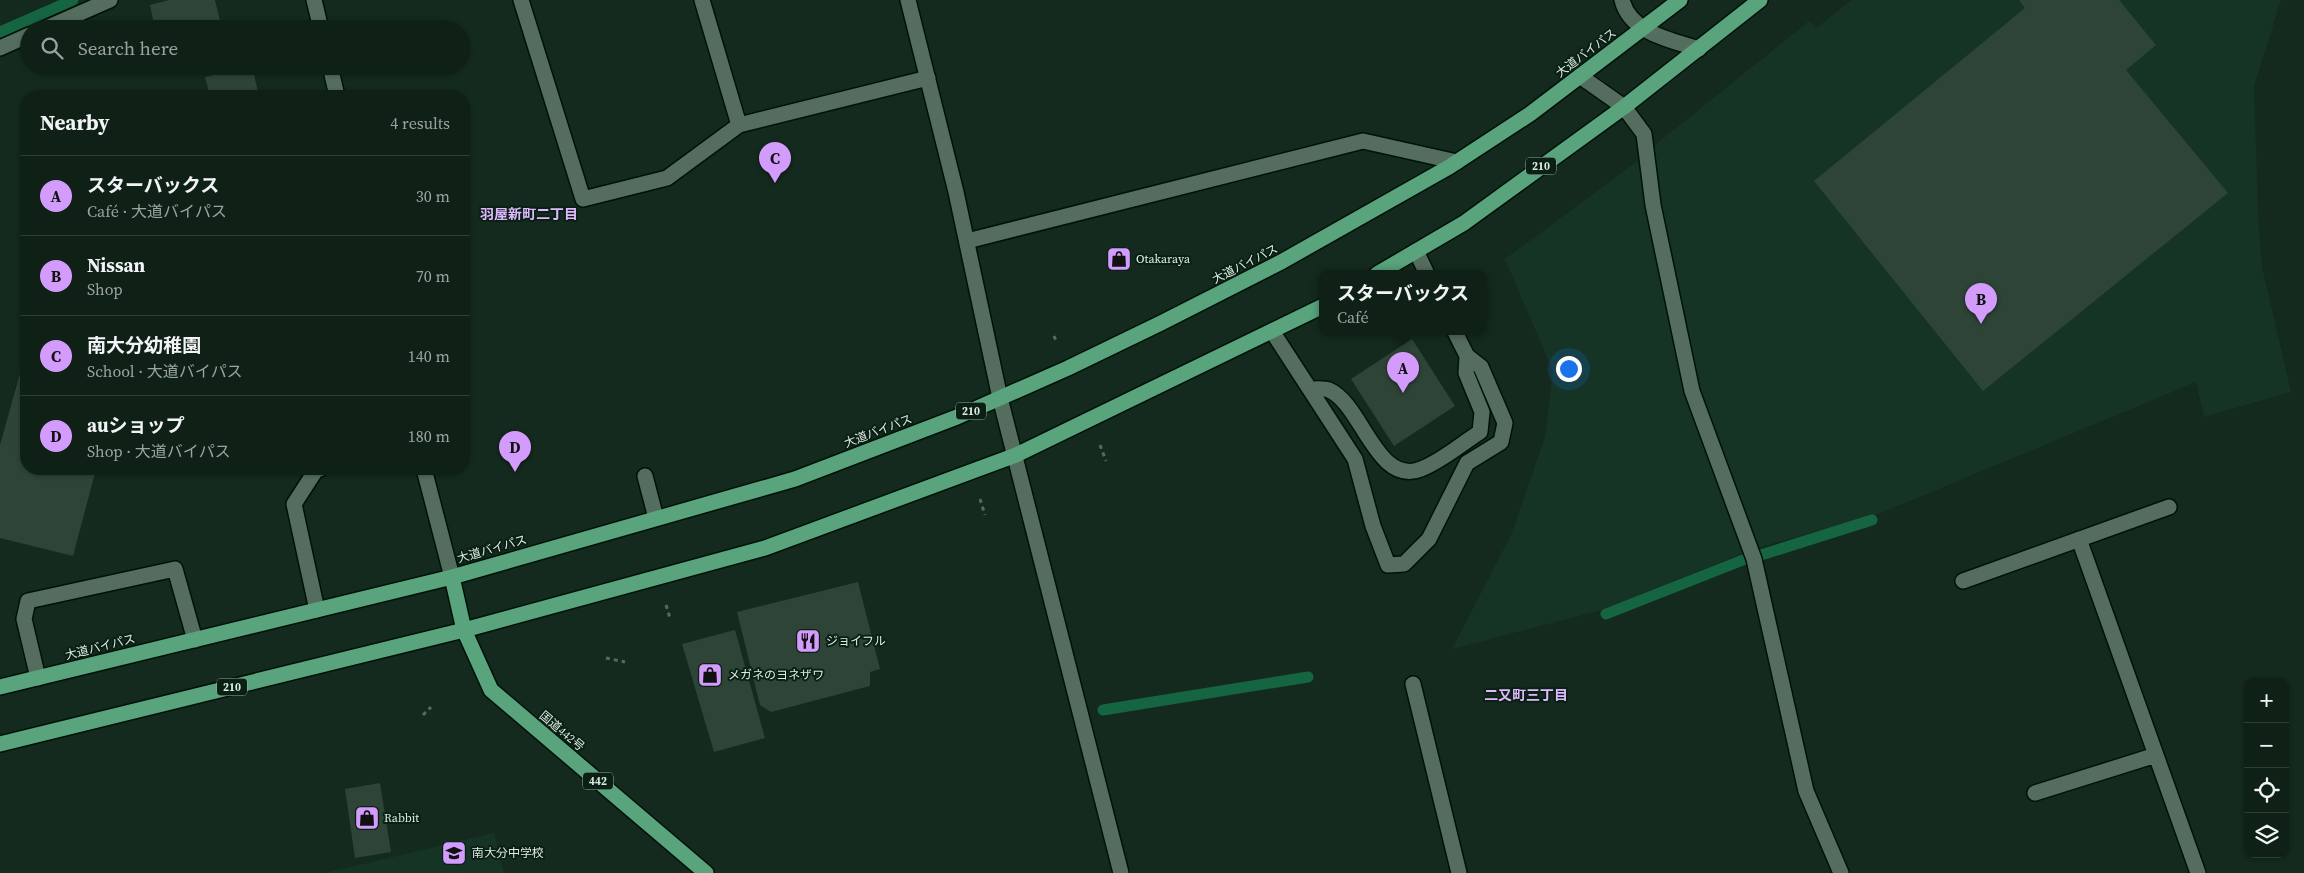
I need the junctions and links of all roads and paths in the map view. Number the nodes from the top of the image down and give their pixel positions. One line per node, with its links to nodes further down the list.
1 (110, 0): 9 (street)
2 (314, 0): 10 (street)
3 (520, 0): 20 (street)
4 (702, 0): 20 (street)
5 (908, 0): 17 (street)
6 (1622, 0): 11 (street)
7 (1680, 0): 11 (highway, 大道バイパス / 210)
8 (1760, 0): 14 (highway, 210)
9 (64, 20)
10 (319, 20)
11 (1642, 29): 14 (street); 16 (highway, 大道バイパス / 210)
12 (20, 39): 13 (street)
13 (0, 48)
14 (1699, 49): 19 (highway, 210)
15 (332, 75): 18 (street)
16 (1580, 76): 19 (street); 21 (highway, 大道バイパス / 210)
17 (928, 78): 20 (street); 22 (street)
18 (336, 90)
19 (1624, 107): 23 (highway, 210); 63 (street)
20 (739, 125)
21 (1457, 162): 22 (street); 31 (highway, 大道バイパス / 210)
22 (967, 241): 31 (street)
23 (1416, 251): 24 (highway, 210); 25 (street)
24 (1384, 270)
25 (1425, 270)
26 (1319, 308): 27 (highway, 210)
27 (1272, 331): 30 (street); 33 (highway, 210)
28 (1456, 335): 29 (street)
29 (1467, 356): 30 (street); 30 (street)
30 (1310, 389)
31 (1000, 398): 33 (street); 41 (highway, 大道バイパス / 210)
32 (1100, 445): 34 (path)
33 (1016, 455): 48 (highway, 210); 61 (street)
34 (1106, 461)
35 (313, 475): 46 (street)
36 (426, 475): 43 (street)
37 (645, 476): 41 (street)
38 (980, 496): 40 (path)
39 (2169, 507): 42 (street)
40 (985, 515)
41 (656, 518): 43 (highway, 大道バイパス / 210)
42 (2080, 539): 44 (street); 58 (street)
43 (452, 576): 46 (highway, 大道バイパス / 210); 48 (highway, 国道442号 / 442)
44 (1963, 581)
45 (666, 606): 47 (path)
46 (317, 610): 49 (highway, 大道バイパス / 210)
47 (670, 618)
48 (464, 630): 57 (highway, 210); 60 (highway, 国道442号 / 442)
49 (195, 640): 52 (highway, 大道バイパス / 210); 52 (street)
50 (606, 658): 51 (path)
51 (625, 662)
52 (38, 678): 54 (highway, 大道バイパス / 210)
53 (1413, 684): 62 (street)
54 (0, 687)
55 (431, 707): 56 (path)
56 (423, 715)
57 (0, 744)
58 (2156, 755): 59 (street); 64 (street)
59 (2035, 793)
60 (706, 873)
61 (1121, 873)
62 (1458, 873)
63 (1841, 873)
64 (2198, 873)

